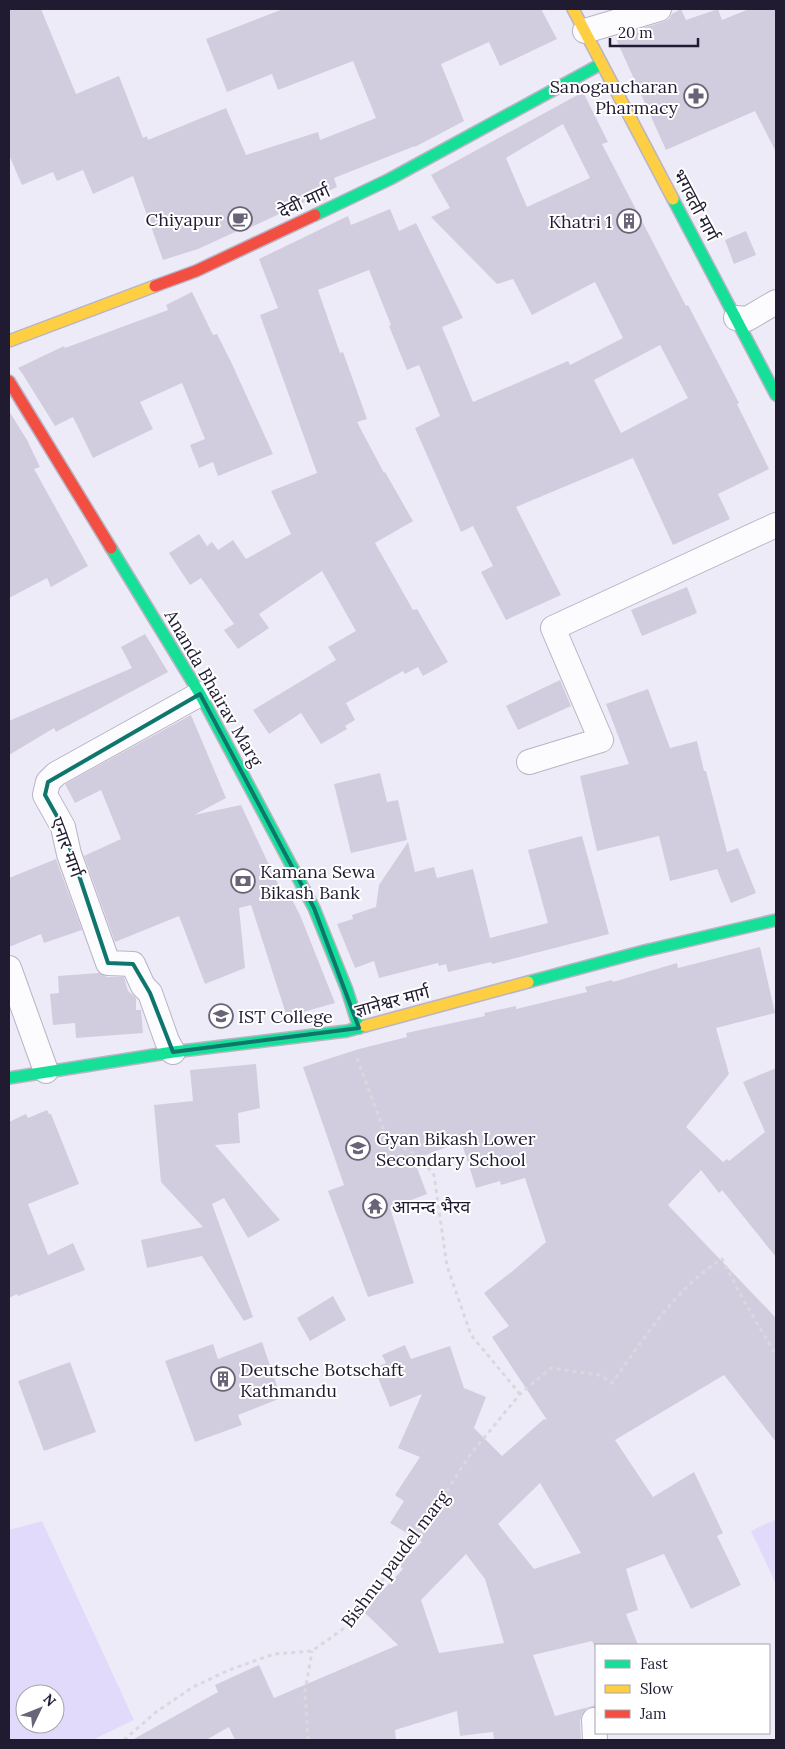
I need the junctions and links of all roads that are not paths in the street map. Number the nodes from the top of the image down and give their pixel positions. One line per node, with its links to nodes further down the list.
1 (573, 9): 3 (street, भगवती मार्ग)
2 (660, 9): 3 (street)
3 (585, 31): 4 (street, भगवती मार्ग)
4 (601, 64): 6 (street, भगवती मार्ग); 7 (street, देवी मार्ग)
5 (776, 302): 6 (street)
6 (736, 318): 9 (street, भगवती मार्ग)
7 (9, 341)
8 (9, 381): 11 (street, Ananda Bhairav Marg)
9 (776, 395)
10 (776, 525): 12 (street)
11 (200, 694): 15 (street, Ananda Bhairav Marg); 16 (street, एनार मार्ग)
12 (529, 762)
13 (776, 920): 15 (street, ज्ञानेश्वर मार्ग)
14 (9, 968): 17 (street)
15 (359, 1028): 16 (street, ज्ञानेश्वर मार्ग)
16 (173, 1052): 17 (street, ज्ञानेश्वर मार्ग)
17 (46, 1072): 18 (street, ज्ञानेश्वर मार्ग)
18 (9, 1078)

